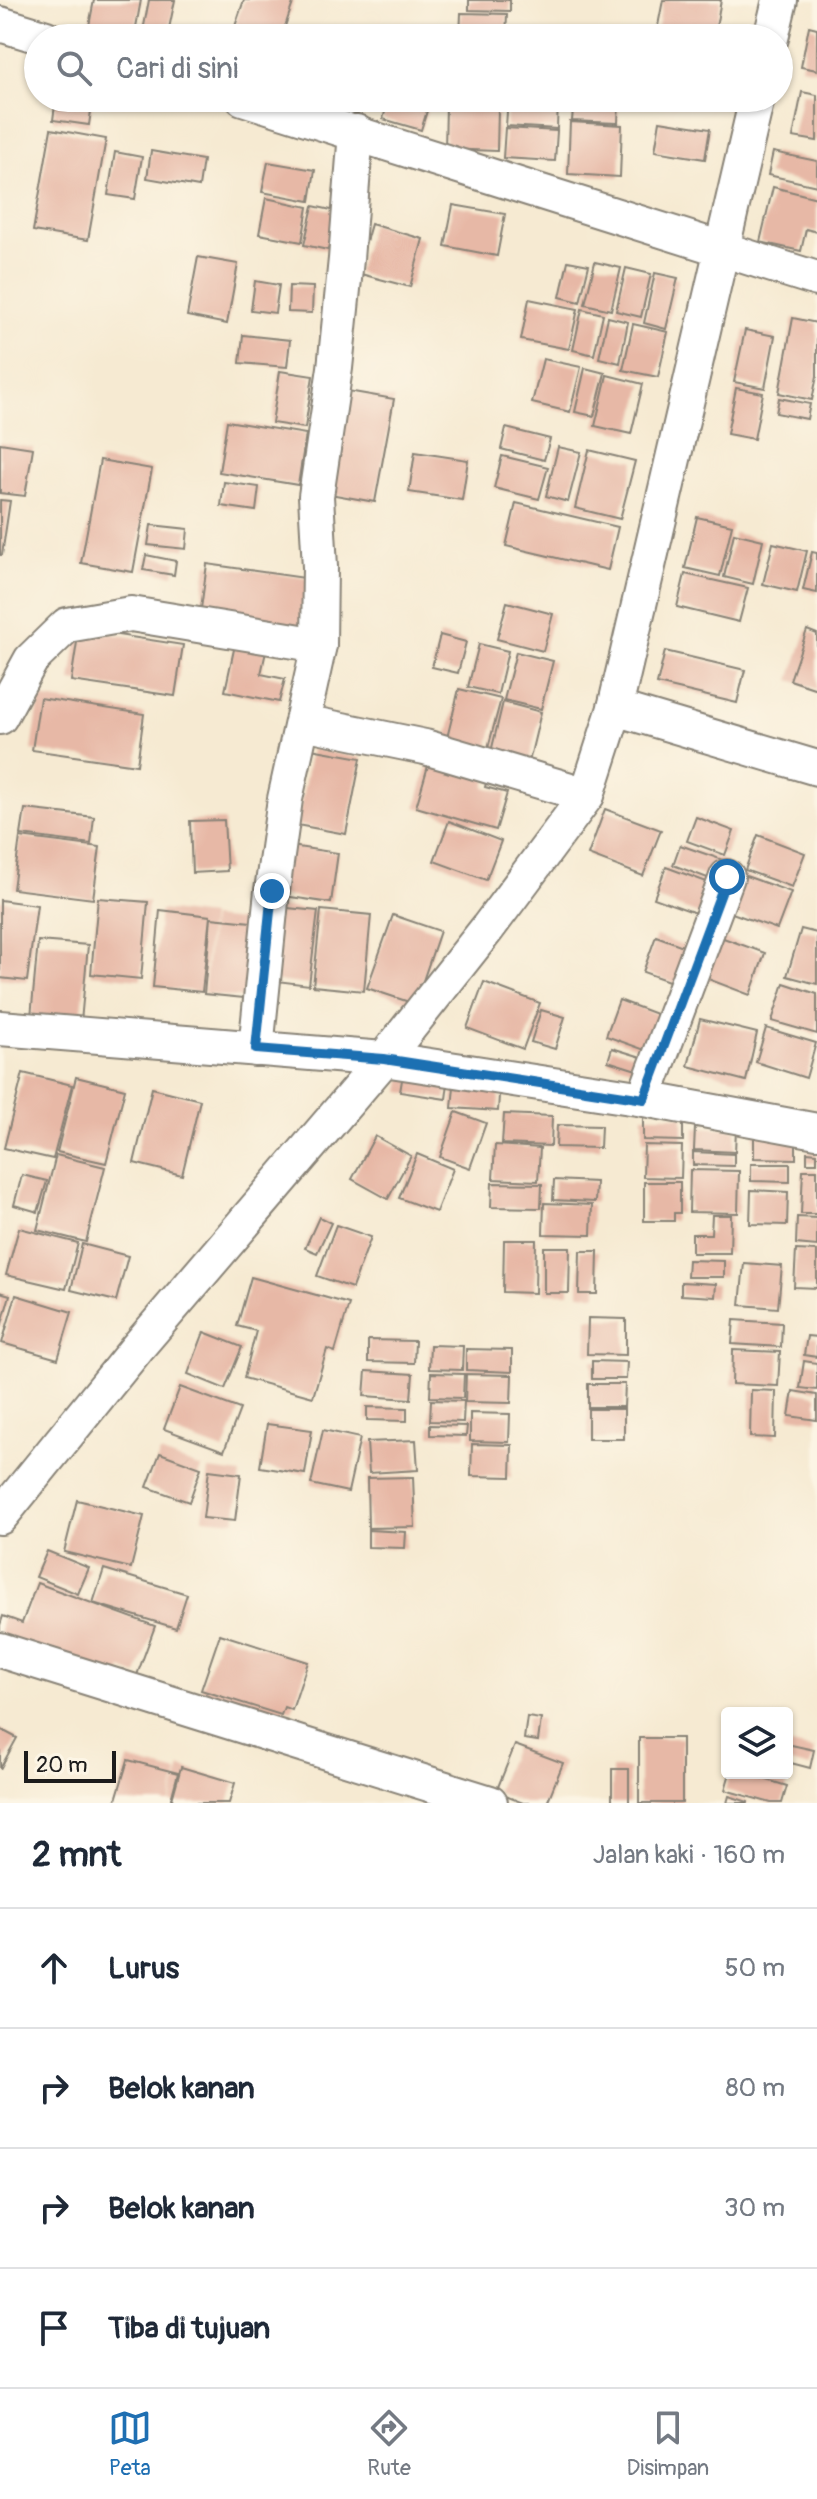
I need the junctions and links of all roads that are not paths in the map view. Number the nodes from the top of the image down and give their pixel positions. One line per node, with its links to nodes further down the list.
1 (780, 0): 3 (street)
2 (0, 24): 4 (street)
3 (774, 24)
4 (24, 31)
5 (290, 112): 7 (street)
6 (754, 112): 8 (street)
7 (356, 132): 8 (street); 10 (street)
8 (722, 250): 9 (street); 11 (street)
9 (817, 279)
10 (319, 645): 12 (street); 13 (street)
11 (615, 708): 14 (street); 15 (street)
12 (0, 717)
13 (303, 722): 15 (street); 18 (street)
14 (817, 768)
15 (587, 795): 19 (street)
16 (727, 877): 20 (street)
17 (0, 1028): 18 (street)
18 (256, 1049): 19 (street)
19 (384, 1059): 20 (street); 22 (street)
20 (644, 1099): 21 (street)
21 (817, 1131)
22 (0, 1517)
23 (0, 1650): 24 (street)
24 (490, 1803)

